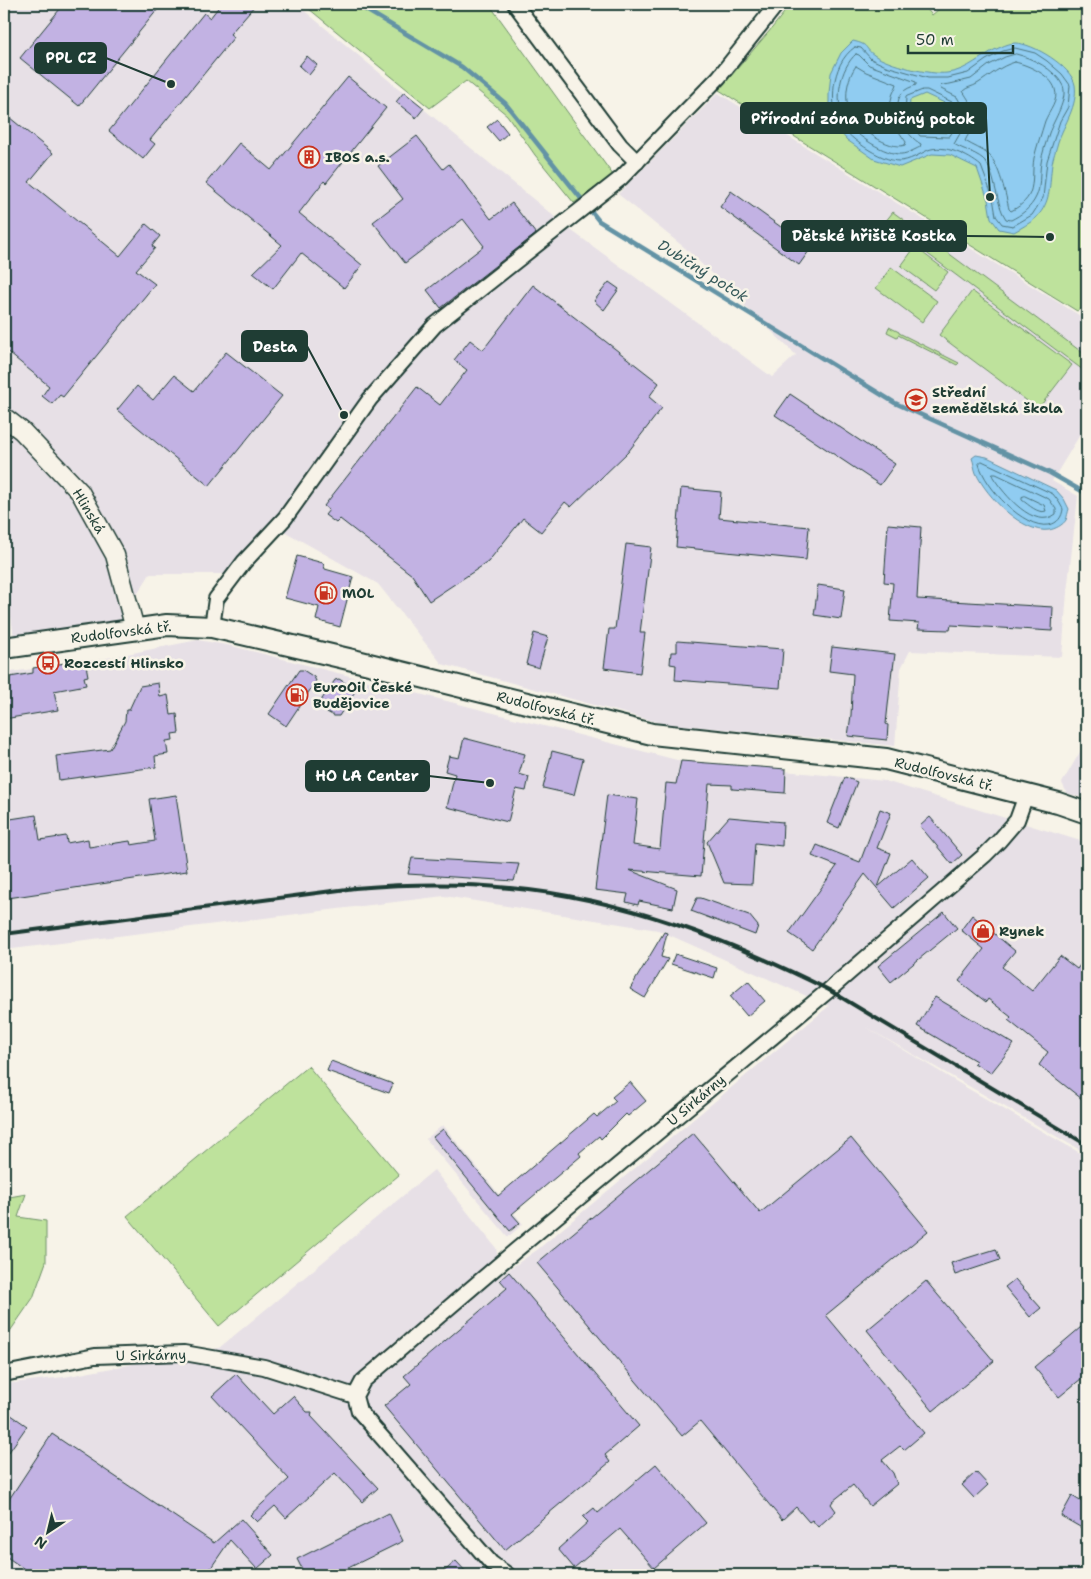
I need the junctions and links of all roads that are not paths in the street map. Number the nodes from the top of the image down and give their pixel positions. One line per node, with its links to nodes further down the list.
1 (515, 4): 3 (street)
2 (777, 4): 3 (street)
3 (637, 162): 5 (street)
4 (4, 417): 6 (street, Hlinská)
5 (212, 627): 6 (main road, Rudolfovská tř.); 8 (main road, Rudolfovská tř.)
6 (135, 629): 7 (main road, Rudolfovská tř.)
7 (4, 648)
8 (1026, 795): 9 (main road, Rudolfovská tř.); 11 (street, U Sirkárny)
9 (1087, 813)
10 (4, 1374): 11 (street, U Sirkárny)
11 (355, 1396): 12 (street)
12 (508, 1575)

